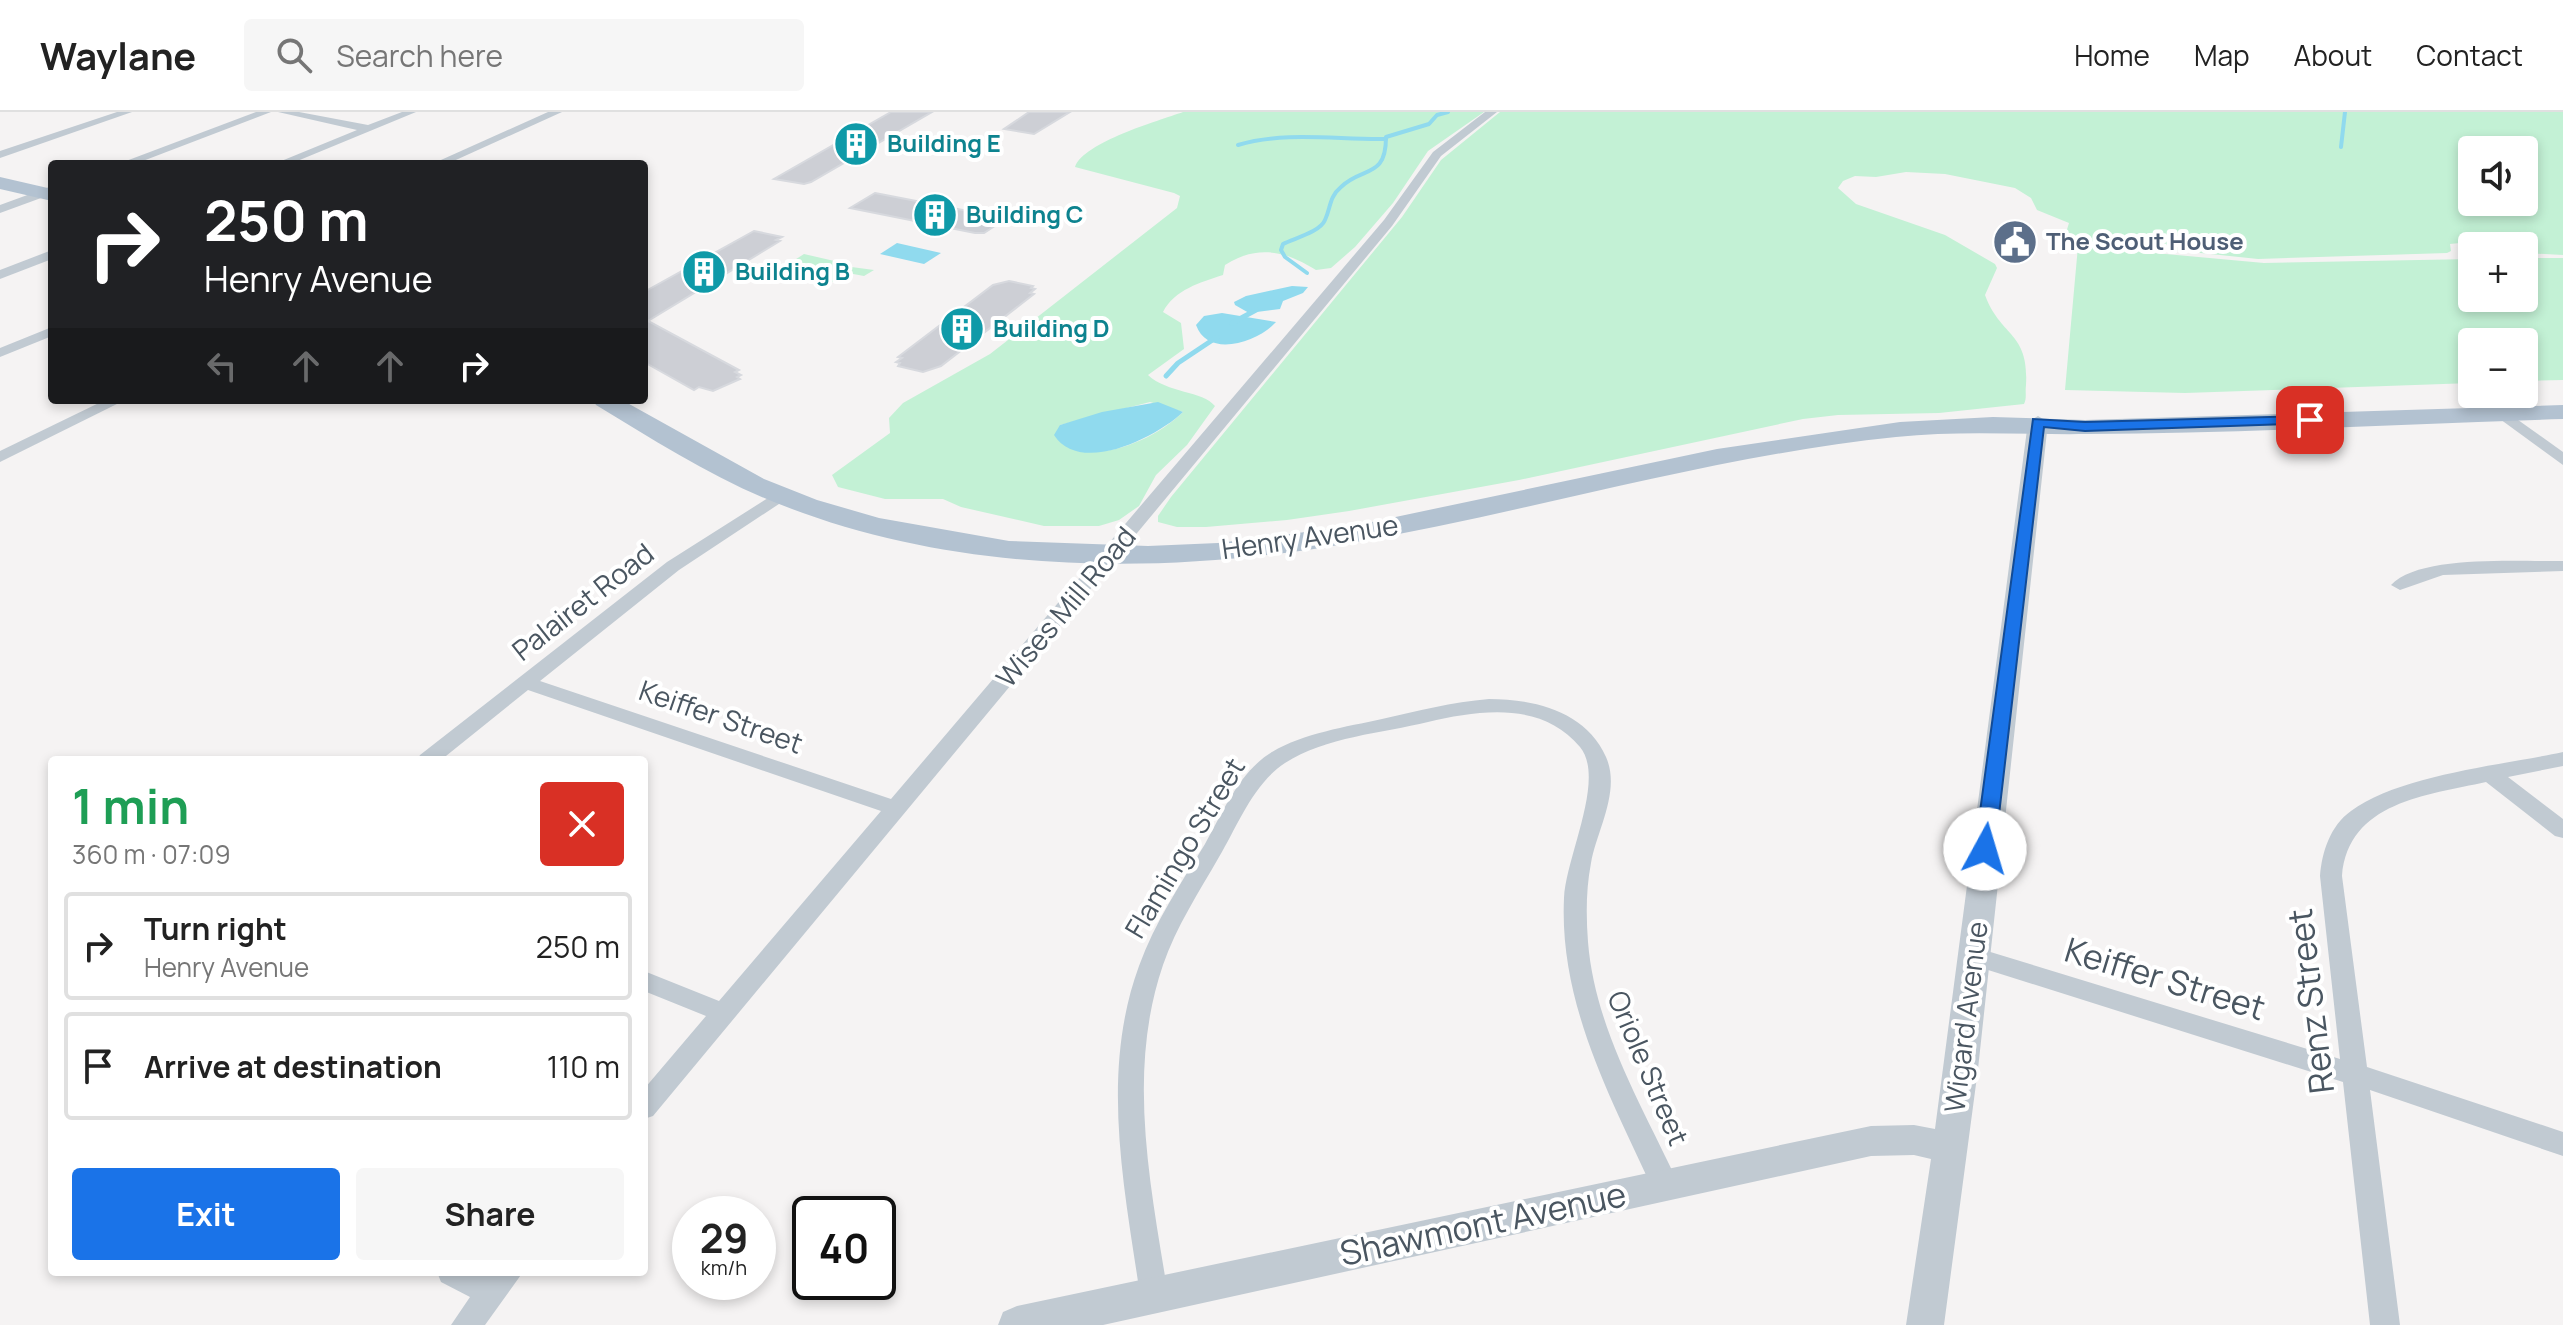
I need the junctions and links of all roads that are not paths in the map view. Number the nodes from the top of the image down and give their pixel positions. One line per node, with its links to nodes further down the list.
1 (127, 112): 8 (street)
2 (266, 112): 9 (street)
3 (283, 112): 7 (street)
4 (411, 112): 7 (street)
5 (557, 112): 11 (street)
6 (1492, 112): 32 (street, Wises Mill Road)
7 (369, 129): 10 (street)
8 (0, 155)
9 (135, 160)
10 (290, 160)
11 (447, 160)
12 (0, 183): 13 (main road)
13 (48, 193)
14 (48, 194): 15 (street)
15 (0, 209)
16 (48, 256): 17 (street)
17 (0, 275)
18 (48, 333): 19 (street)
19 (0, 353)
20 (2563, 397): 21 (main road, Henry Avenue)
21 (2538, 401)
22 (109, 404): 29 (street)
23 (612, 404): 31 (main road, Henry Avenue)
24 (2472, 408): 28 (main road, Henry Avenue)
25 (2493, 408): 30 (street)
26 (2506, 408): 27 (main road, Henry Avenue)
27 (2563, 412)
28 (2038, 422): 32 (main road, Henry Avenue); 42 (street, Wigard Avenue)
29 (0, 457)
30 (2563, 460)
31 (779, 496): 32 (main road, Henry Avenue); 35 (street, Palairet Road)
32 (1111, 554): 40 (street, Wises Mill Road)
33 (2563, 566): 34 (street)
34 (2400, 585)
35 (526, 683): 37 (street, Palairet Road); 40 (street, Keiffer Street)
36 (1586, 741): 49 (street, Oriole Street); 52 (street, Flamingo Street)
37 (432, 756)
38 (2563, 759): 39 (street, Renz Street)
39 (2491, 775): 41 (street); 45 (street, Renz Street)
40 (896, 808): 44 (street, Wises Mill Road)
41 (2563, 830)
42 (1974, 956): 45 (street, Keiffer Street); 48 (street, Wigard Avenue)
43 (648, 983): 44 (street)
44 (724, 1013): 46 (street, Wises Mill Road)
45 (2354, 1074): 47 (street, Keiffer Street); 56 (street, Renz Street)
46 (648, 1103)
47 (2563, 1144)
48 (1950, 1148): 49 (street, Shawmont Avenue); 55 (street, Wigard Avenue)
49 (1665, 1185): 52 (street, Shawmont Avenue)
50 (471, 1276): 51 (street)
51 (501, 1282): 53 (street)
52 (1154, 1295): 54 (street, Shawmont Avenue)
53 (466, 1325)
54 (1017, 1325)
55 (1925, 1325)
56 (2385, 1325)

